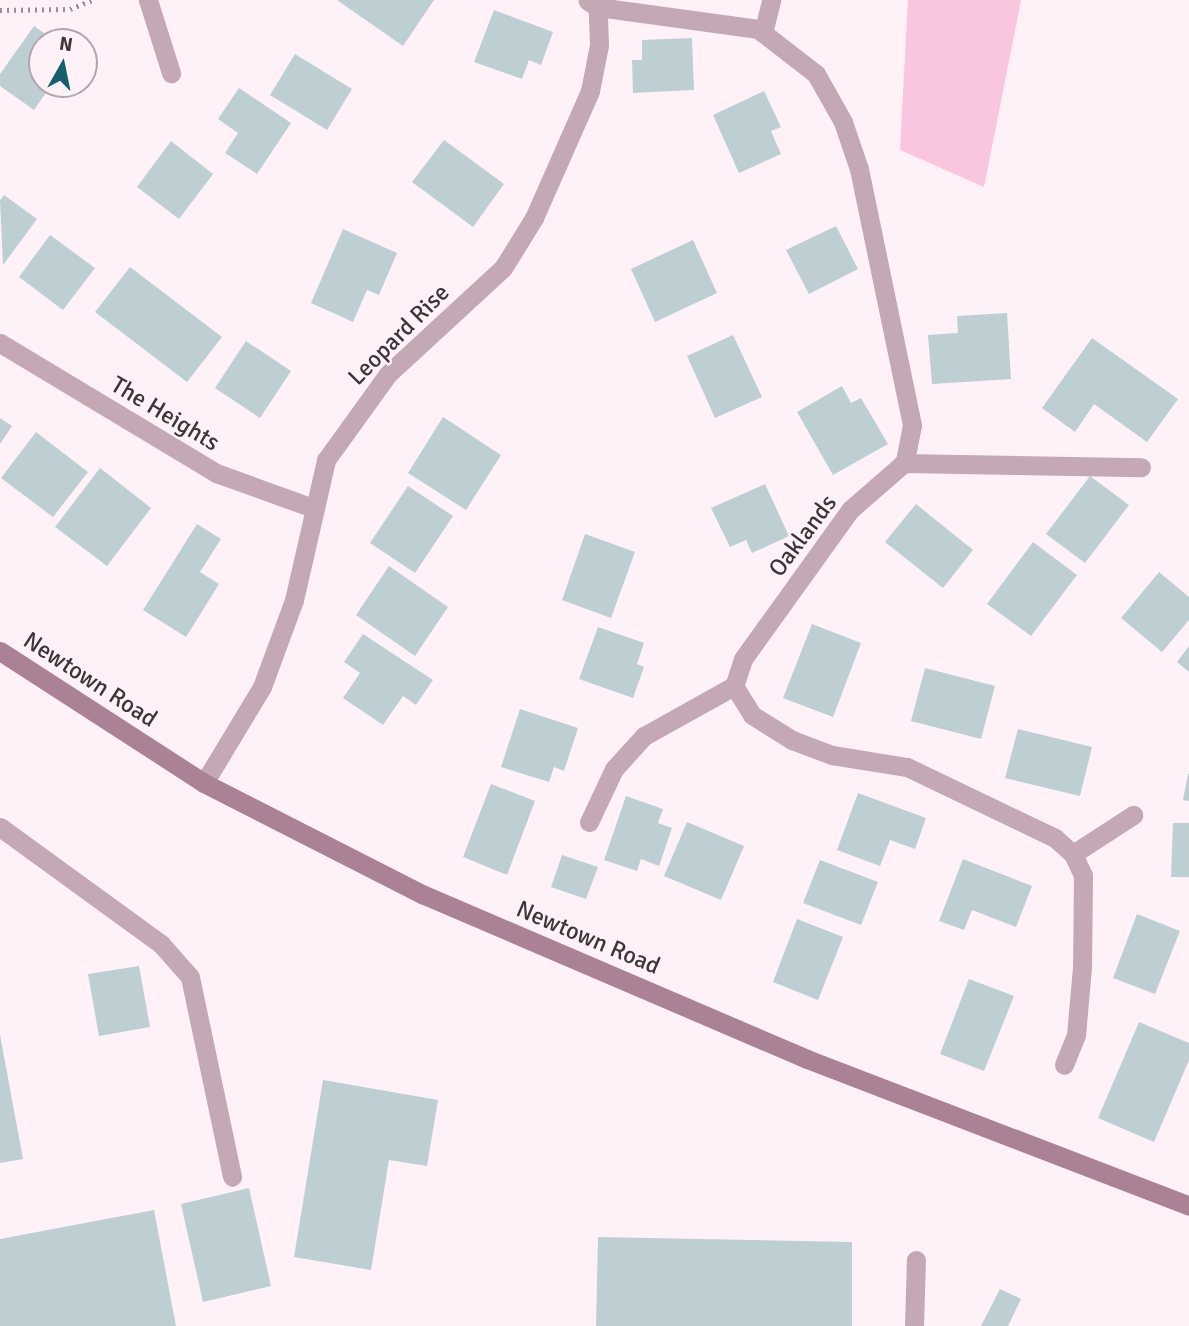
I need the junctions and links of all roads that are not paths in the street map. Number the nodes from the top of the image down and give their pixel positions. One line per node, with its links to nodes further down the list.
1 (148, 0): 5 (street)
2 (771, 0): 4 (street)
3 (593, 3): 4 (street); 9 (street, Leopard Rise)
4 (763, 33): 7 (street)
5 (171, 73)
6 (0, 343): 9 (street, The Heights)
7 (903, 463): 8 (street); 11 (street, Oaklands)
8 (1141, 467)
9 (313, 508): 12 (street, Leopard Rise)
10 (0, 651): 12 (main road, Newtown Road)
11 (734, 686): 14 (street); 16 (street)
12 (204, 783): 19 (main road, Newtown Road)
13 (1133, 815): 16 (street)
14 (589, 822)
15 (0, 827): 18 (street)
16 (1073, 854): 17 (street)
17 (1064, 1065)
18 (232, 1177)
19 (1189, 1206)
20 (916, 1260): 21 (street)
21 (914, 1326)

